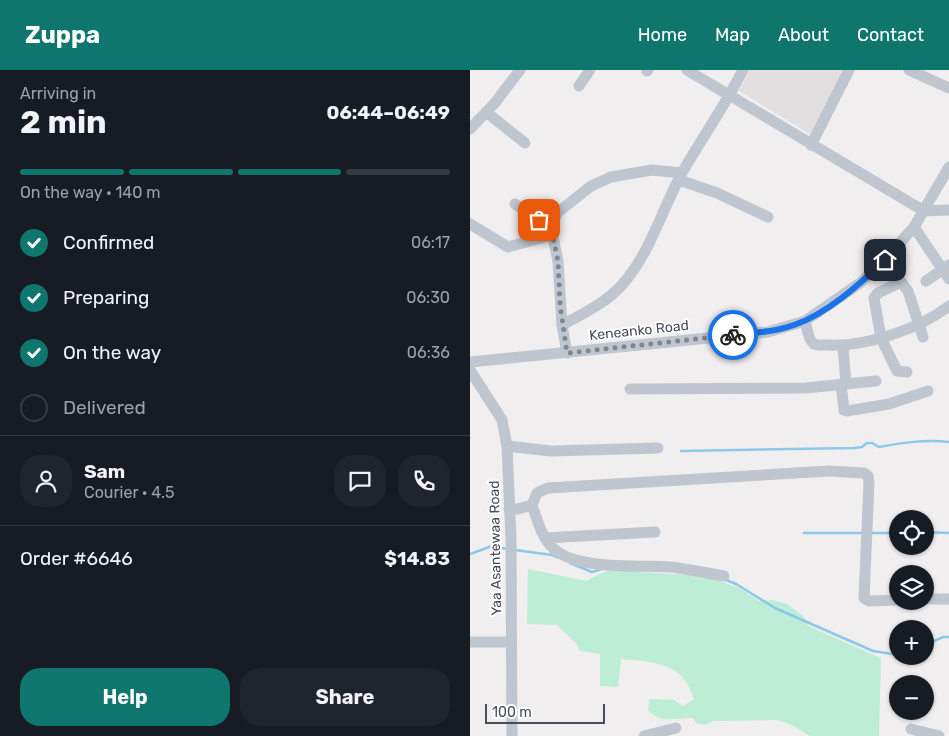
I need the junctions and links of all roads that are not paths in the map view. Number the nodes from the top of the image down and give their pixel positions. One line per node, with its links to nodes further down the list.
1 (520, 70): 10 (street)
2 (590, 70): 7 (street)
3 (687, 70): 9 (street)
4 (743, 70): 9 (street)
5 (849, 70): 13 (street)
6 (910, 70): 8 (street)
7 (579, 86)
8 (949, 88)
9 (730, 96): 13 (street); 15 (street)
10 (486, 112): 11 (street); 12 (street)
11 (470, 129)
12 (525, 143)
13 (811, 145): 18 (street)
14 (949, 167): 18 (street, Keneanko Road)
15 (681, 176): 19 (street); 22 (street); 30 (street)
16 (515, 204): 22 (street)
17 (949, 210): 18 (street)
18 (924, 211): 21 (street, Keneanko Road)
19 (768, 217)
20 (470, 224): 22 (street)
21 (914, 227): 23 (street, Keneanko Road); 24 (street)
22 (552, 231): 30 (street)
23 (885, 260): 26 (street); 28 (street, Keneanko Road)
24 (947, 271): 25 (street)
25 (926, 281)
26 (901, 282): 29 (street); 32 (street)
27 (949, 306): 29 (street)
28 (805, 321): 33 (street); 34 (street, Keneanko Road)
29 (920, 323): 31 (street); 32 (street)
30 (562, 324): 34 (street)
31 (924, 337)
32 (881, 338): 33 (street); 37 (street)
33 (843, 346): 39 (street)
34 (567, 353): 35 (street, Keneanko Road)
35 (470, 362)
36 (470, 370): 42 (street, Yaa Asantewaa Road)
37 (907, 372)
38 (876, 381): 39 (street)
39 (843, 384): 40 (street); 41 (street)
40 (630, 389)
41 (928, 391)
42 (507, 446): 43 (street); 45 (street, Yaa Asantewaa Road)
43 (658, 448)
44 (532, 504): 45 (street); 47 (street); 50 (street)
45 (510, 509): 53 (street, Yaa Asantewaa Road)
46 (655, 532): 47 (street)
47 (545, 538): 48 (street)
48 (724, 576)
49 (949, 599): 51 (street)
50 (889, 600)
51 (934, 600)
52 (470, 642): 53 (street)
53 (511, 642): 56 (street, Yaa Asantewaa Road)
54 (676, 728): 57 (street)
55 (911, 729): 58 (street)
56 (512, 736)
57 (644, 736)
58 (939, 736)

